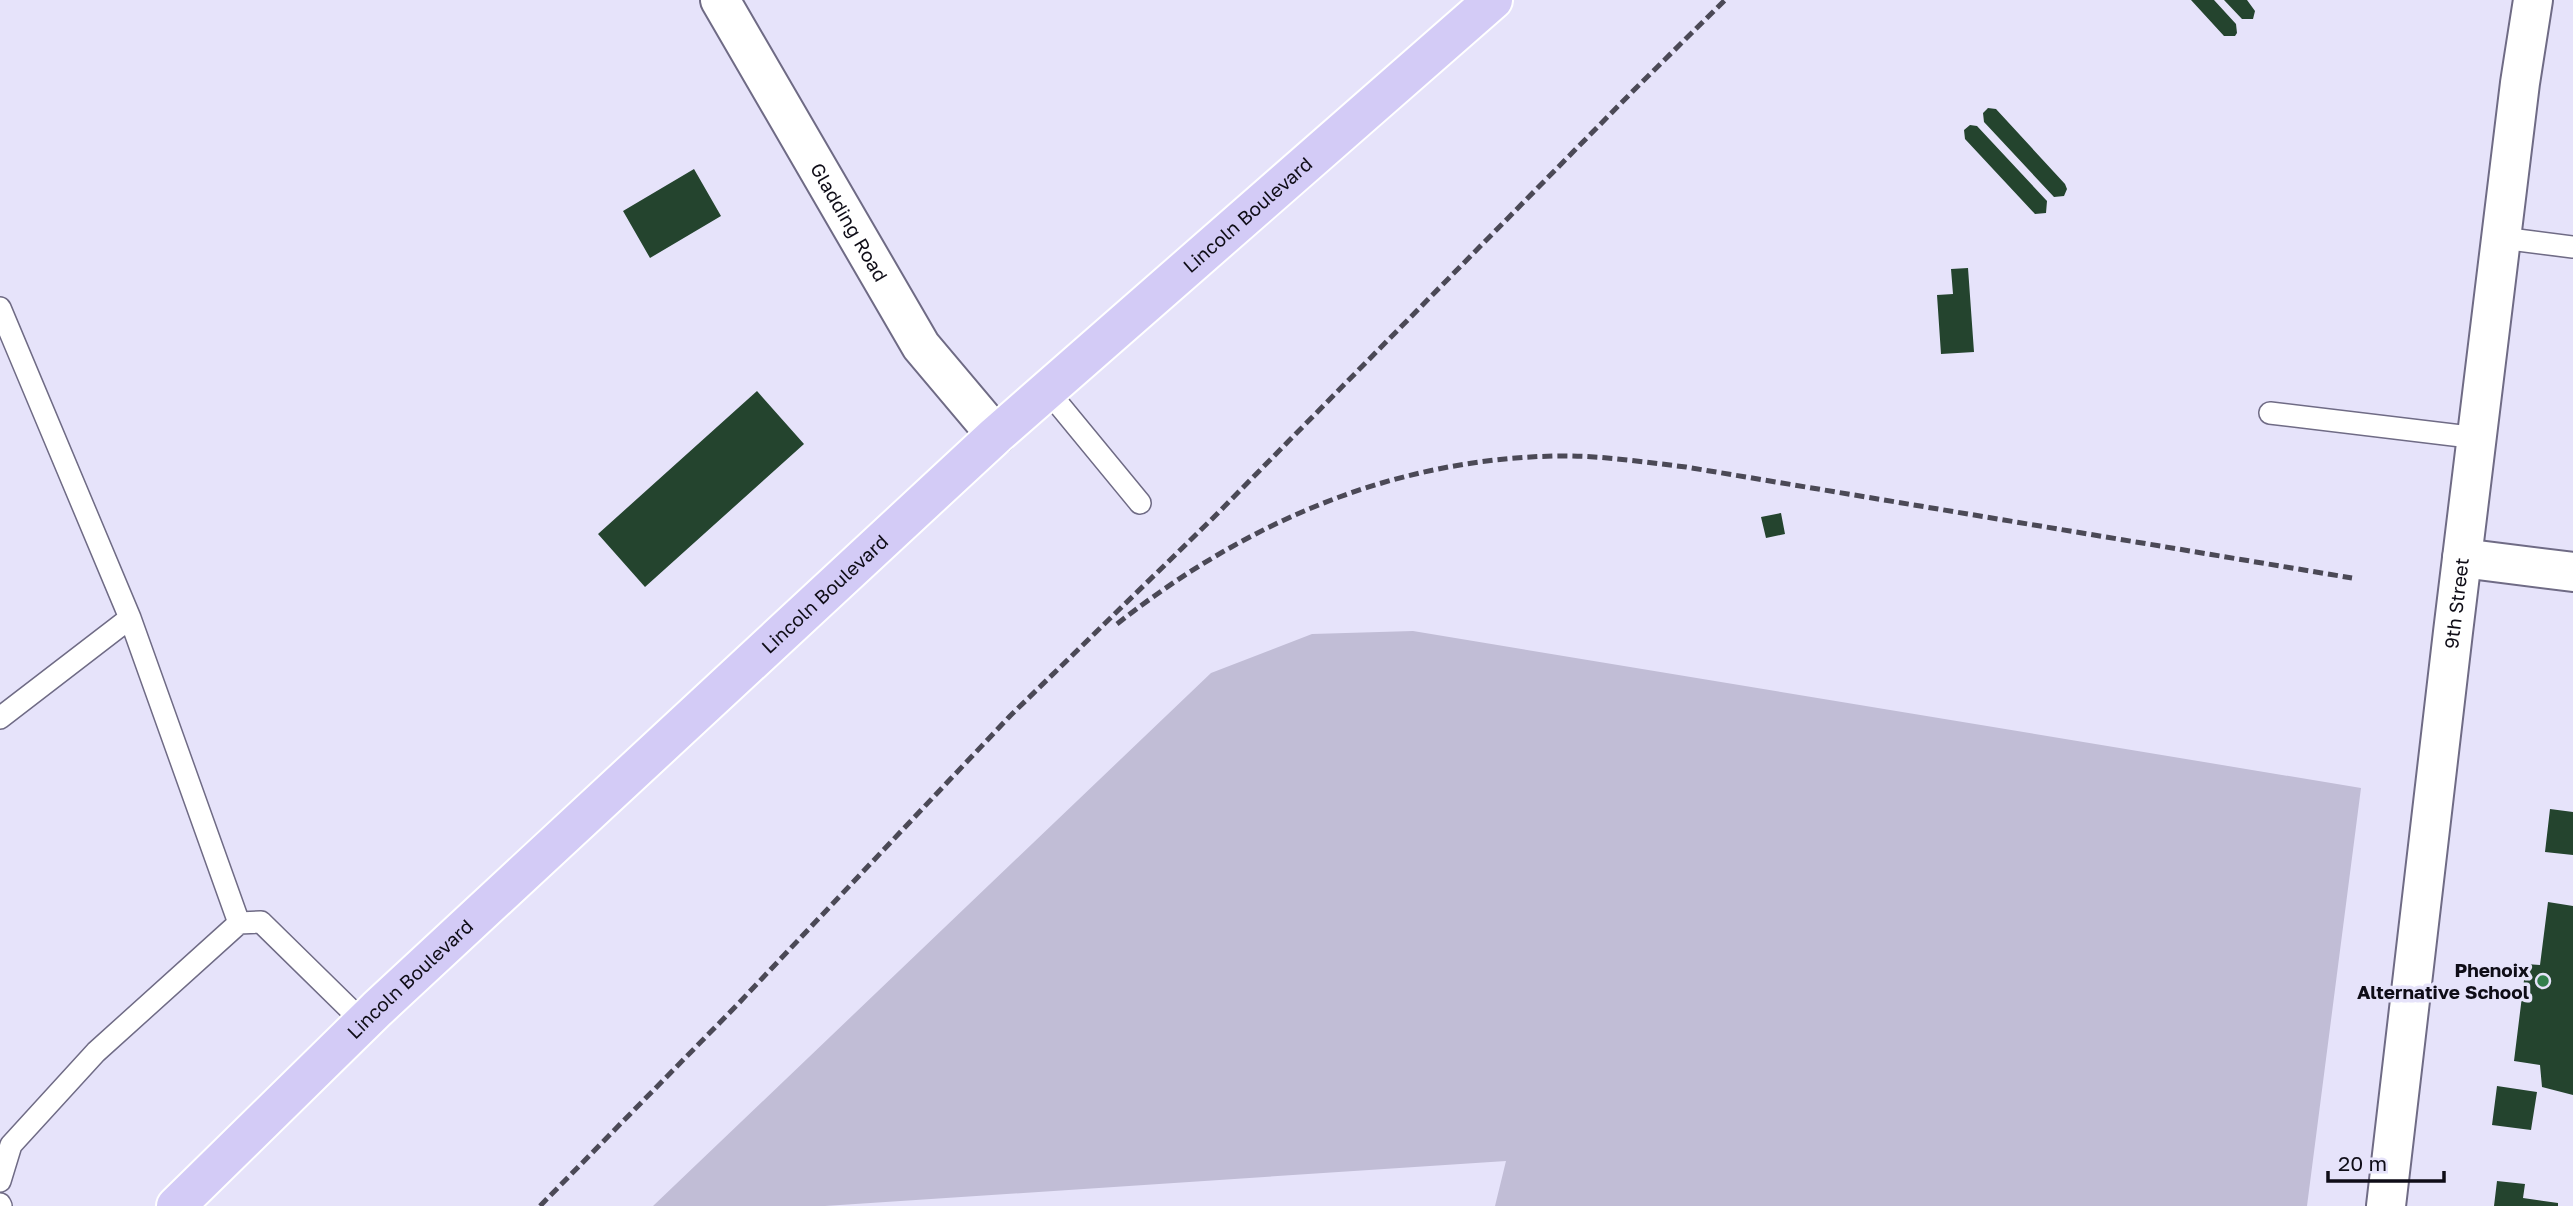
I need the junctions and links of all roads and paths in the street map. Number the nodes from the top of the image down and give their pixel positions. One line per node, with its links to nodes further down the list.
1 (720, 0): 9 (street, Gladding Road)
2 (1493, 0): 7 (main road, Lincoln Boulevard)
3 (2533, 0): 4 (street, 9th Street)
4 (2502, 238): 5 (lane); 10 (street, 9th Street)
5 (2573, 247)
6 (0, 308): 14 (lane)
7 (1046, 390): 9 (main road, Lincoln Boulevard); 11 (lane)
8 (2270, 413): 10 (lane)
9 (996, 435): 17 (main road, Lincoln Boulevard)
10 (2478, 438): 12 (street, 9th Street)
11 (1140, 503)
12 (2462, 558): 13 (street); 20 (street, 9th Street)
13 (2573, 572)
14 (130, 618): 15 (lane); 16 (lane)
15 (0, 718)
16 (239, 923): 17 (lane); 18 (lane)
17 (364, 1023): 19 (main road, Lincoln Boulevard)
18 (0, 1181)
19 (176, 1206)
20 (2386, 1206)

